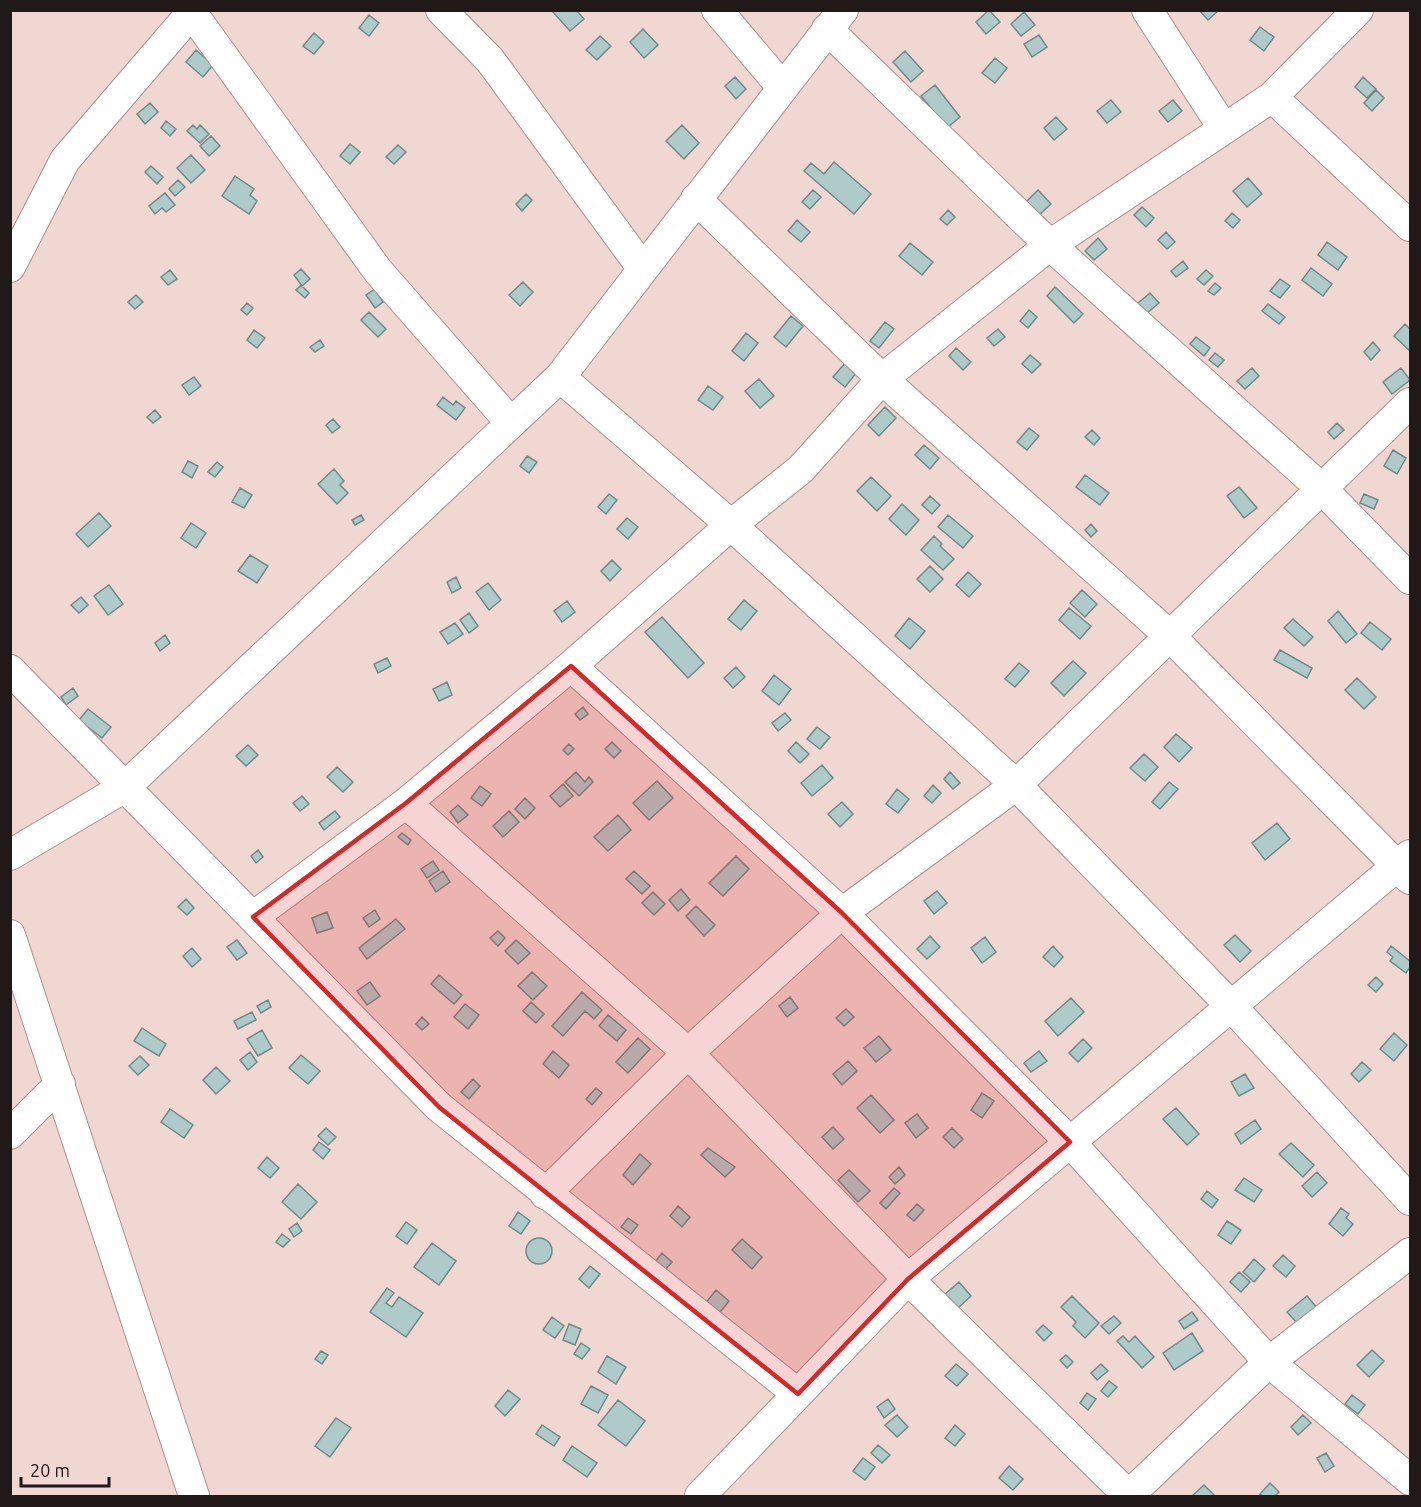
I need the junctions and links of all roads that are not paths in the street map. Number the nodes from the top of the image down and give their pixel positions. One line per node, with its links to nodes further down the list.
1 (441, 10): 14 (street)
2 (717, 10): 7 (street)
3 (1147, 10): 9 (street)
4 (1358, 10): 8 (street)
5 (193, 12): 13 (street); 18 (street)
6 (835, 20): 7 (street); 12 (street)
7 (782, 87): 10 (street)
8 (1272, 97): 9 (street); 11 (street)
9 (1224, 129): 12 (street)
10 (696, 199): 14 (street); 16 (street)
11 (1410, 226)
12 (1050, 245): 16 (street); 19 (street)
13 (10, 267)
14 (643, 269): 15 (street)
15 (560, 377): 18 (street); 20 (street)
16 (882, 379): 20 (street); 22 (street)
17 (1410, 403): 19 (street)
18 (512, 423): 26 (street)
19 (1322, 489): 21 (street); 22 (street)
20 (731, 525): 23 (street); 25 (street)
21 (1410, 579)
22 (1170, 635): 25 (street); 29 (street)
23 (571, 666): 27 (street); 30 (street)
24 (10, 670): 26 (street)
25 (1017, 785): 30 (street); 33 (street)
26 (125, 787): 28 (street); 31 (street)
27 (406, 803): 31 (street); 34 (street)
28 (10, 855)
29 (1406, 867): 33 (street)
30 (842, 914): 34 (street); 37 (street)
31 (253, 918): 38 (street)
32 (10, 935): 35 (street)
33 (1232, 1007): 37 (street); 39 (street)
34 (688, 1053): 38 (street); 41 (street)
35 (60, 1083): 36 (street); 46 (street)
36 (10, 1134)
37 (1070, 1142): 41 (street); 42 (street)
38 (544, 1194): 43 (street)
39 (1410, 1200)
40 (1410, 1252): 42 (street)
41 (908, 1279): 43 (street); 45 (street)
42 (1269, 1362): 44 (street); 45 (street)
43 (798, 1394): 47 (street)
44 (1410, 1480)
45 (1129, 1496)
46 (194, 1497)
47 (700, 1497)

